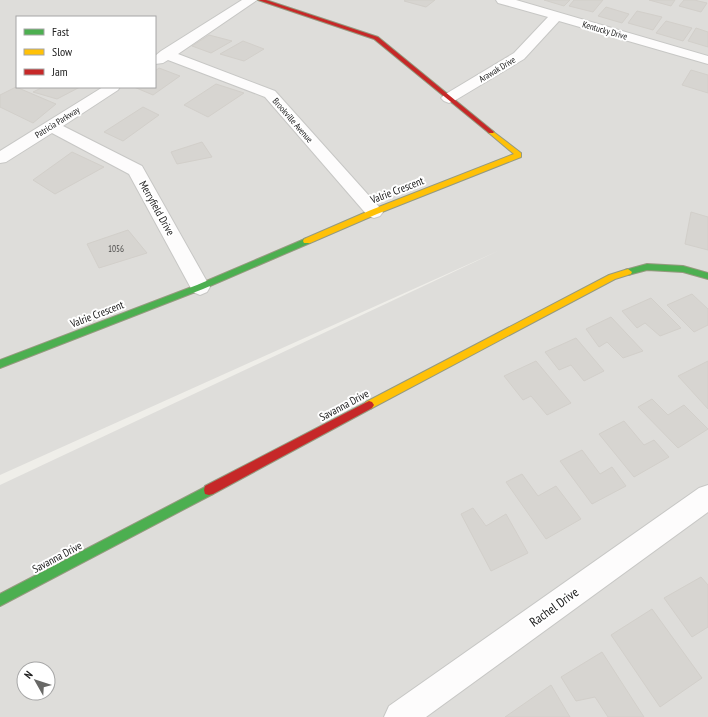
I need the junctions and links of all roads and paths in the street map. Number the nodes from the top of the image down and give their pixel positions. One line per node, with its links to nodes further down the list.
1 (252, 0): 5 (street)
2 (261, 0): 8 (street, Valrie Crescent)
3 (502, 0): 4 (street, Kentucky Drive)
4 (556, 16): 6 (street, Kentucky Drive); 8 (street, Arawak Drive)
5 (160, 58): 11 (street, Brookville Avenue)
6 (708, 60)
7 (112, 88): 9 (street, Patricia Parkway)
8 (448, 98): 11 (street, Valrie Crescent)
9 (51, 126): 10 (street, Patricia Parkway); 13 (street, Merryfield Drive)
10 (0, 158)
11 (374, 212): 13 (street, Valrie Crescent)
12 (708, 276): 16 (street, Savanna Drive)
13 (200, 287): 14 (street, Valrie Crescent)
14 (0, 364)
15 (708, 497): 17 (street, Rachel Drive)
16 (0, 600)
17 (400, 717)

